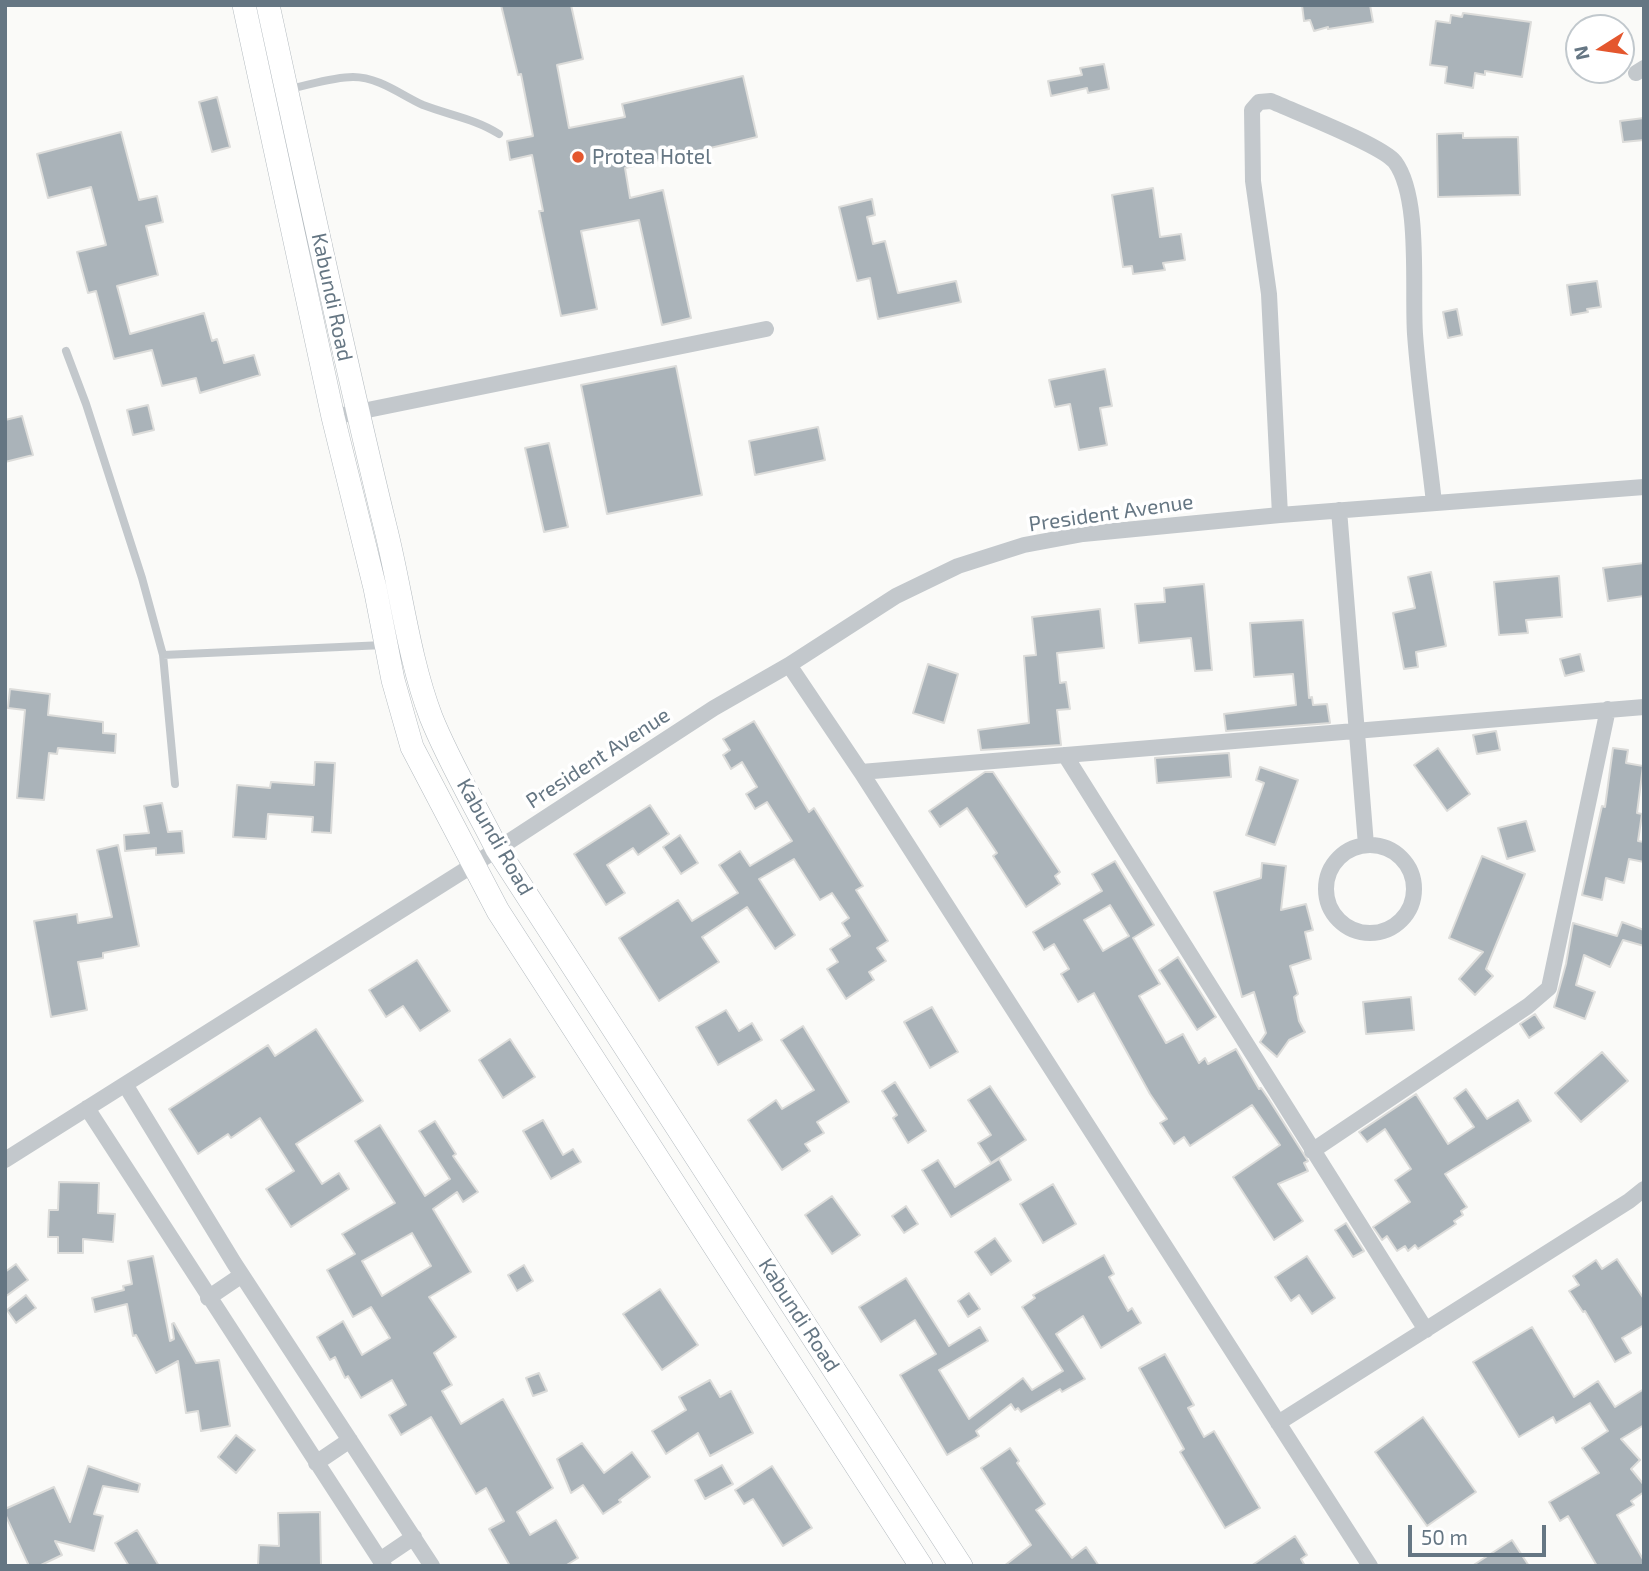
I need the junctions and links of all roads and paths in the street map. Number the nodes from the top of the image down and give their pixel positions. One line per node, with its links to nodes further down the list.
1 (244, 5): 8 (street, Kabundi Road)
2 (268, 5): 3 (street, Kabundi Road)
3 (286, 89): 4 (lane); 7 (street, Kabundi Road)
4 (499, 134)
5 (766, 328): 7 (street)
6 (66, 351): 15 (lane)
7 (357, 413): 8 (street); 13 (street, Kabundi Road)
8 (333, 417): 14 (street, Kabundi Road)
9 (1644, 487): 10 (street, President Avenue)
10 (1434, 503): 11 (street, President Avenue); 12 (street)
11 (1339, 510): 12 (street, President Avenue); 19 (street)
12 (1280, 515): 16 (street, President Avenue)
13 (411, 644): 14 (lane); 24 (street, Kabundi Road)
14 (385, 645): 15 (lane); 25 (street, Kabundi Road)
15 (163, 654): 22 (lane)
16 (789, 665): 21 (street); 24 (street, President Avenue)
17 (1644, 707): 18 (street)
18 (1608, 709): 19 (street); 32 (street)
19 (1355, 731): 20 (street); 23 (street)
20 (1065, 755): 21 (street); 32 (street)
21 (861, 772): 45 (street)
22 (175, 784)
23 (1366, 845): 23 (street)
24 (497, 849): 25 (street, President Avenue); 26 (street, Kabundi Road)
25 (473, 865): 27 (street, Kabundi Road); 28 (street, President Avenue)
26 (585, 984): 27 (street); 29 (street, Kabundi Road)
27 (557, 1002): 30 (street, Kabundi Road)
28 (126, 1086): 31 (street, President Avenue); 39 (street)
29 (652, 1088): 30 (street); 34 (street, Kabundi Road)
30 (625, 1107): 36 (street, Kabundi Road)
31 (87, 1108): 33 (street, President Avenue); 40 (street)
32 (1312, 1151): 41 (street)
33 (5, 1160)
34 (706, 1170): 36 (street); 37 (street, Kabundi Road)
35 (1644, 1189): 41 (street)
36 (678, 1190): 38 (street, Kabundi Road)
37 (757, 1250): 38 (street); 42 (street, Kabundi Road)
38 (729, 1269): 43 (street, Kabundi Road)
39 (242, 1275): 40 (street); 47 (street)
40 (208, 1297): 48 (street)
41 (1426, 1330): 45 (street)
42 (813, 1336): 43 (street); 44 (street, Kabundi Road)
43 (785, 1355): 46 (street, Kabundi Road)
44 (862, 1412): 46 (street); 49 (street, Kabundi Road)
45 (1278, 1423): 56 (street)
46 (834, 1431): 50 (street, Kabundi Road)
47 (350, 1440): 48 (street); 51 (street)
48 (316, 1463): 52 (street)
49 (918, 1499): 50 (street); 55 (street, Kabundi Road)
50 (890, 1518): 54 (street, Kabundi Road)
51 (414, 1537): 52 (street); 53 (street)
52 (382, 1563)
53 (432, 1566)
54 (921, 1566)
55 (961, 1566)
56 (1370, 1566)

